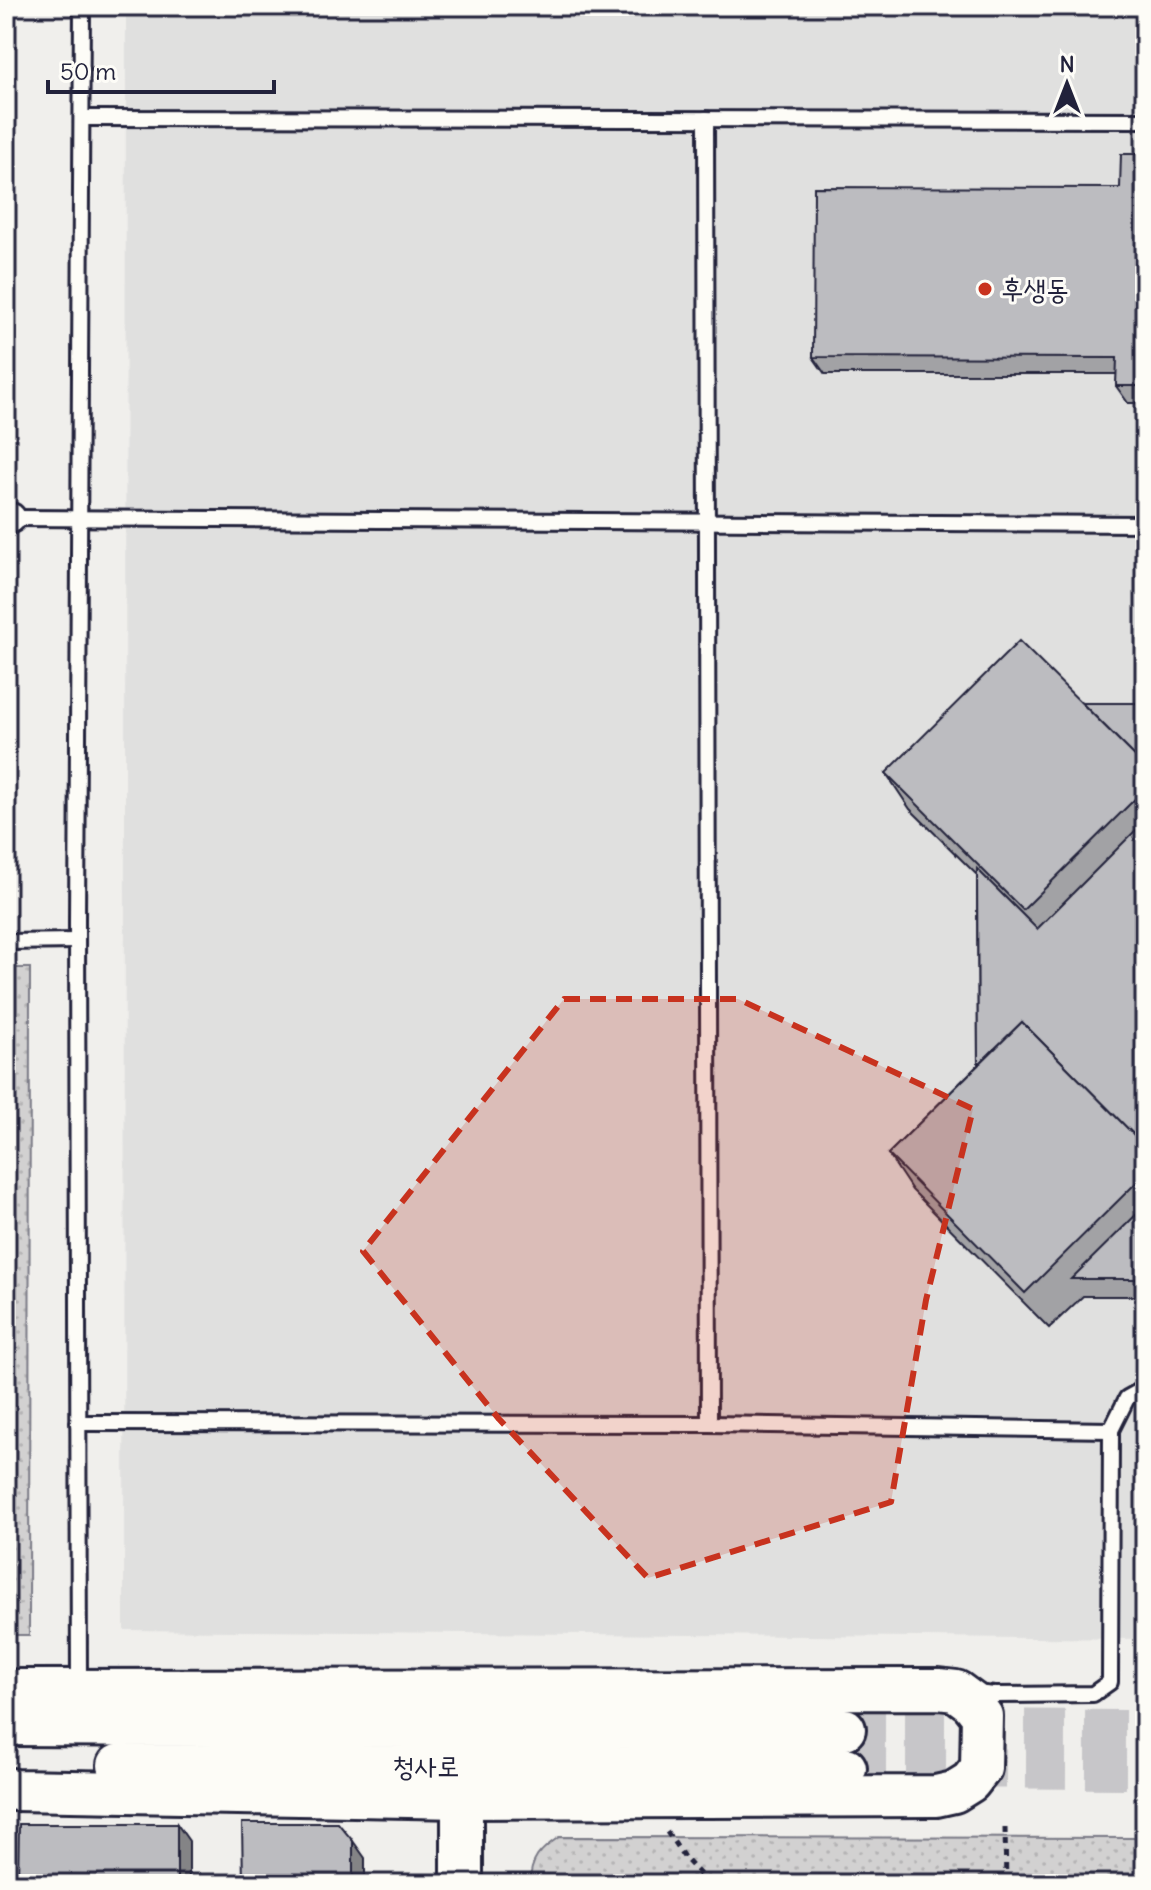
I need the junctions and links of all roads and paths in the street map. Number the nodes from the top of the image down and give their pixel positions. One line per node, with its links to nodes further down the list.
1 (82, 6): 2 (lane)
2 (82, 118): 3 (lane); 6 (lane)
3 (706, 119): 4 (lane); 7 (lane)
4 (1145, 120)
5 (9, 518): 6 (lane)
6 (80, 518): 7 (lane); 9 (lane)
7 (706, 521): 8 (lane); 13 (lane)
8 (1145, 524)
9 (77, 941): 10 (lane); 12 (lane)
10 (6, 942)
11 (1145, 1388): 14 (lane)
12 (78, 1423): 13 (lane); 16 (lane)
13 (709, 1424): 14 (lane)
14 (1111, 1430): 15 (lane)
15 (938, 1689): 16 (street); 23 (street)
16 (79, 1690): 17 (street)
17 (6, 1693)
18 (6, 1725): 19 (street, 청사로)
19 (845, 1729)
20 (6, 1764): 21 (street, 청사로)
21 (846, 1768)
22 (6, 1788): 23 (street)
23 (462, 1798): 26 (street)
24 (1005, 1828): 28 (path)
25 (665, 1830): 27 (path)
26 (462, 1884)
27 (709, 1884)
28 (1006, 1884)

